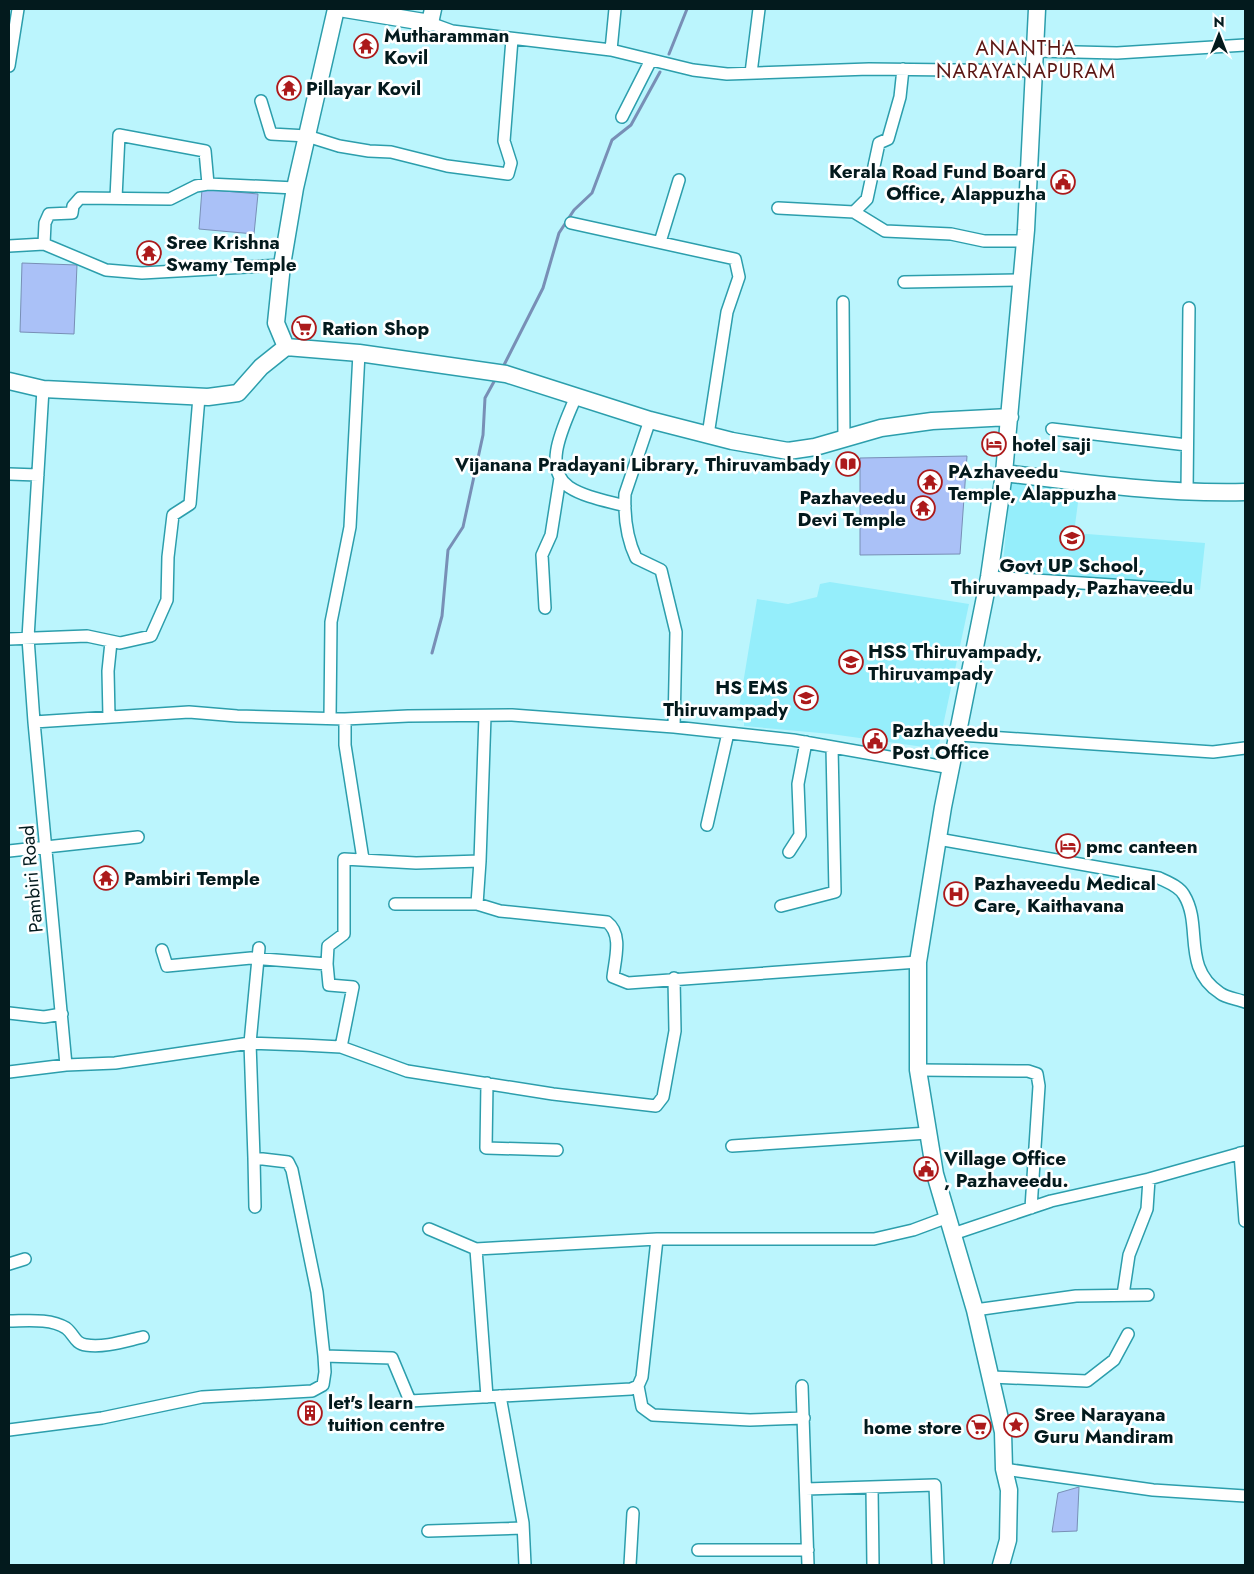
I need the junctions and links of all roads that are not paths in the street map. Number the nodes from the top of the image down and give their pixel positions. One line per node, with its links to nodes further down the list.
1 (18, 9): 13 (street)
2 (336, 9): 19 (main road)
3 (345, 9): 7 (main road)
4 (615, 9): 10 (street)
5 (759, 9): 16 (street)
6 (1038, 9): 11 (main road)
7 (432, 16): 8 (street)
8 (512, 39): 10 (street); 19 (street)
9 (1245, 45): 11 (street)
10 (610, 50): 12 (street)
11 (1036, 50): 15 (main road)
12 (650, 60): 16 (street); 18 (street)
13 (9, 66)
14 (903, 69): 15 (street); 16 (street); 25 (street)
15 (1035, 71): 27 (main road)
16 (751, 73)
17 (261, 101): 19 (street)
18 (622, 117)
19 (307, 136): 22 (main road)
20 (679, 180): 28 (street)
21 (208, 184): 22 (street); 23 (street); 23 (street)
22 (295, 188): 31 (main road)
23 (116, 198): 29 (street)
24 (778, 208): 25 (street)
25 (854, 212): 27 (street)
26 (571, 223): 28 (street)
27 (1025, 241): 32 (main road)
28 (660, 242): 45 (street)
29 (44, 244): 30 (street); 31 (street)
30 (9, 246)
31 (282, 265): 36 (main road)
32 (1021, 280): 33 (street); 42 (main road)
33 (904, 282)
34 (843, 302): 46 (street)
35 (1188, 308): 47 (street)
36 (286, 347): 37 (main road); 41 (main road)
37 (359, 353): 40 (main road); 63 (street)
38 (9, 381): 39 (main road)
39 (42, 389): 41 (main road); 50 (street, Pambiri Road)
40 (576, 396): 43 (main road); 51 (street)
41 (198, 397): 60 (street)
42 (1010, 417): 46 (main road); 49 (main road)
43 (650, 420): 45 (main road); 54 (street)
44 (1052, 429): 47 (street)
45 (708, 435): 46 (main road)
46 (844, 439)
47 (1188, 445): 52 (street)
48 (9, 474): 50 (street)
49 (1004, 474): 52 (main road); 55 (main road)
50 (38, 475): 58 (street, Pambiri Road)
51 (560, 478): 54 (street); 57 (street)
52 (1187, 491): 53 (main road)
53 (1245, 492)
54 (625, 506): 66 (street)
55 (989, 577): 56 (street); 68 (main road)
56 (1174, 589)
57 (545, 608)
58 (28, 638): 59 (street); 60 (street); 65 (street, Pambiri Road)
59 (9, 639)
60 (111, 642): 62 (street)
61 (485, 716): 64 (street); 66 (street); 80 (street)
62 (109, 717): 63 (street); 65 (street)
63 (330, 718): 64 (street)
64 (345, 719): 79 (street)
65 (34, 722): 76 (street, Pambiri Road)
66 (674, 727): 67 (street)
67 (728, 733): 69 (street); 73 (street)
68 (959, 735): 71 (street); 72 (main road)
69 (806, 742): 70 (street); 78 (street)
70 (832, 747): 72 (street); 83 (street)
71 (1245, 748)
72 (951, 768): 75 (main road)
73 (707, 825)
74 (138, 838): 76 (street)
75 (938, 839): 86 (main road); 89 (street)
76 (46, 848): 77 (street); 91 (street, Pambiri Road)
77 (9, 851)
78 (789, 852)
79 (363, 860): 80 (street); 87 (street)
80 (480, 861): 82 (street)
81 (395, 904): 82 (street)
82 (476, 904): 88 (street)
83 (781, 906)
84 (162, 950): 85 (street)
85 (259, 953): 87 (street); 92 (street)
86 (918, 962): 88 (street); 95 (main road)
87 (327, 964): 93 (street)
88 (674, 978): 97 (street)
89 (1245, 1002)
90 (9, 1013): 91 (street)
91 (62, 1014): 94 (street, Pambiri Road)
92 (250, 1042): 93 (street); 94 (street); 102 (street)
93 (341, 1048): 97 (street)
94 (66, 1065): 96 (street)
95 (918, 1070): 98 (main road); 105 (street)
96 (9, 1072)
97 (487, 1083): 100 (street)
98 (928, 1133): 99 (street); 106 (main road)
99 (732, 1146)
100 (557, 1150)
101 (1242, 1152): 103 (street); 107 (street)
102 (254, 1158): 104 (street); 120 (street)
103 (1149, 1178): 105 (street); 114 (street)
104 (255, 1207)
105 (1032, 1208): 109 (street)
106 (948, 1217): 109 (main road); 110 (street)
107 (1245, 1221)
108 (429, 1229): 111 (street)
109 (953, 1234): 116 (main road)
110 (656, 1238): 111 (street); 122 (street)
111 (476, 1249): 125 (street)
112 (25, 1259): 113 (street)
113 (9, 1264)
114 (1123, 1295): 115 (street); 116 (street)
115 (1148, 1295)
116 (975, 1310): 121 (main road)
117 (9, 1321): 119 (street)
118 (1128, 1334): 121 (street)
119 (143, 1337)
120 (324, 1356): 125 (street); 127 (street)
121 (992, 1377): 128 (main road)
122 (638, 1386): 124 (street); 126 (street)
123 (802, 1386): 126 (street)
124 (500, 1396): 125 (street); 133 (street)
125 (487, 1397)
126 (804, 1418): 130 (street)
127 (9, 1430)
128 (1004, 1469): 131 (street); 142 (main road)
129 (872, 1488): 130 (street); 140 (street); 141 (street)
130 (806, 1489): 136 (street)
131 (1245, 1496)
132 (633, 1513): 138 (street)
133 (523, 1528): 134 (street); 137 (street)
134 (428, 1531)
135 (698, 1550): 136 (street)
136 (808, 1550): 139 (street)
137 (525, 1565)
138 (630, 1565)
139 (808, 1565)
140 (873, 1565)
141 (938, 1565)
142 (1001, 1565)

